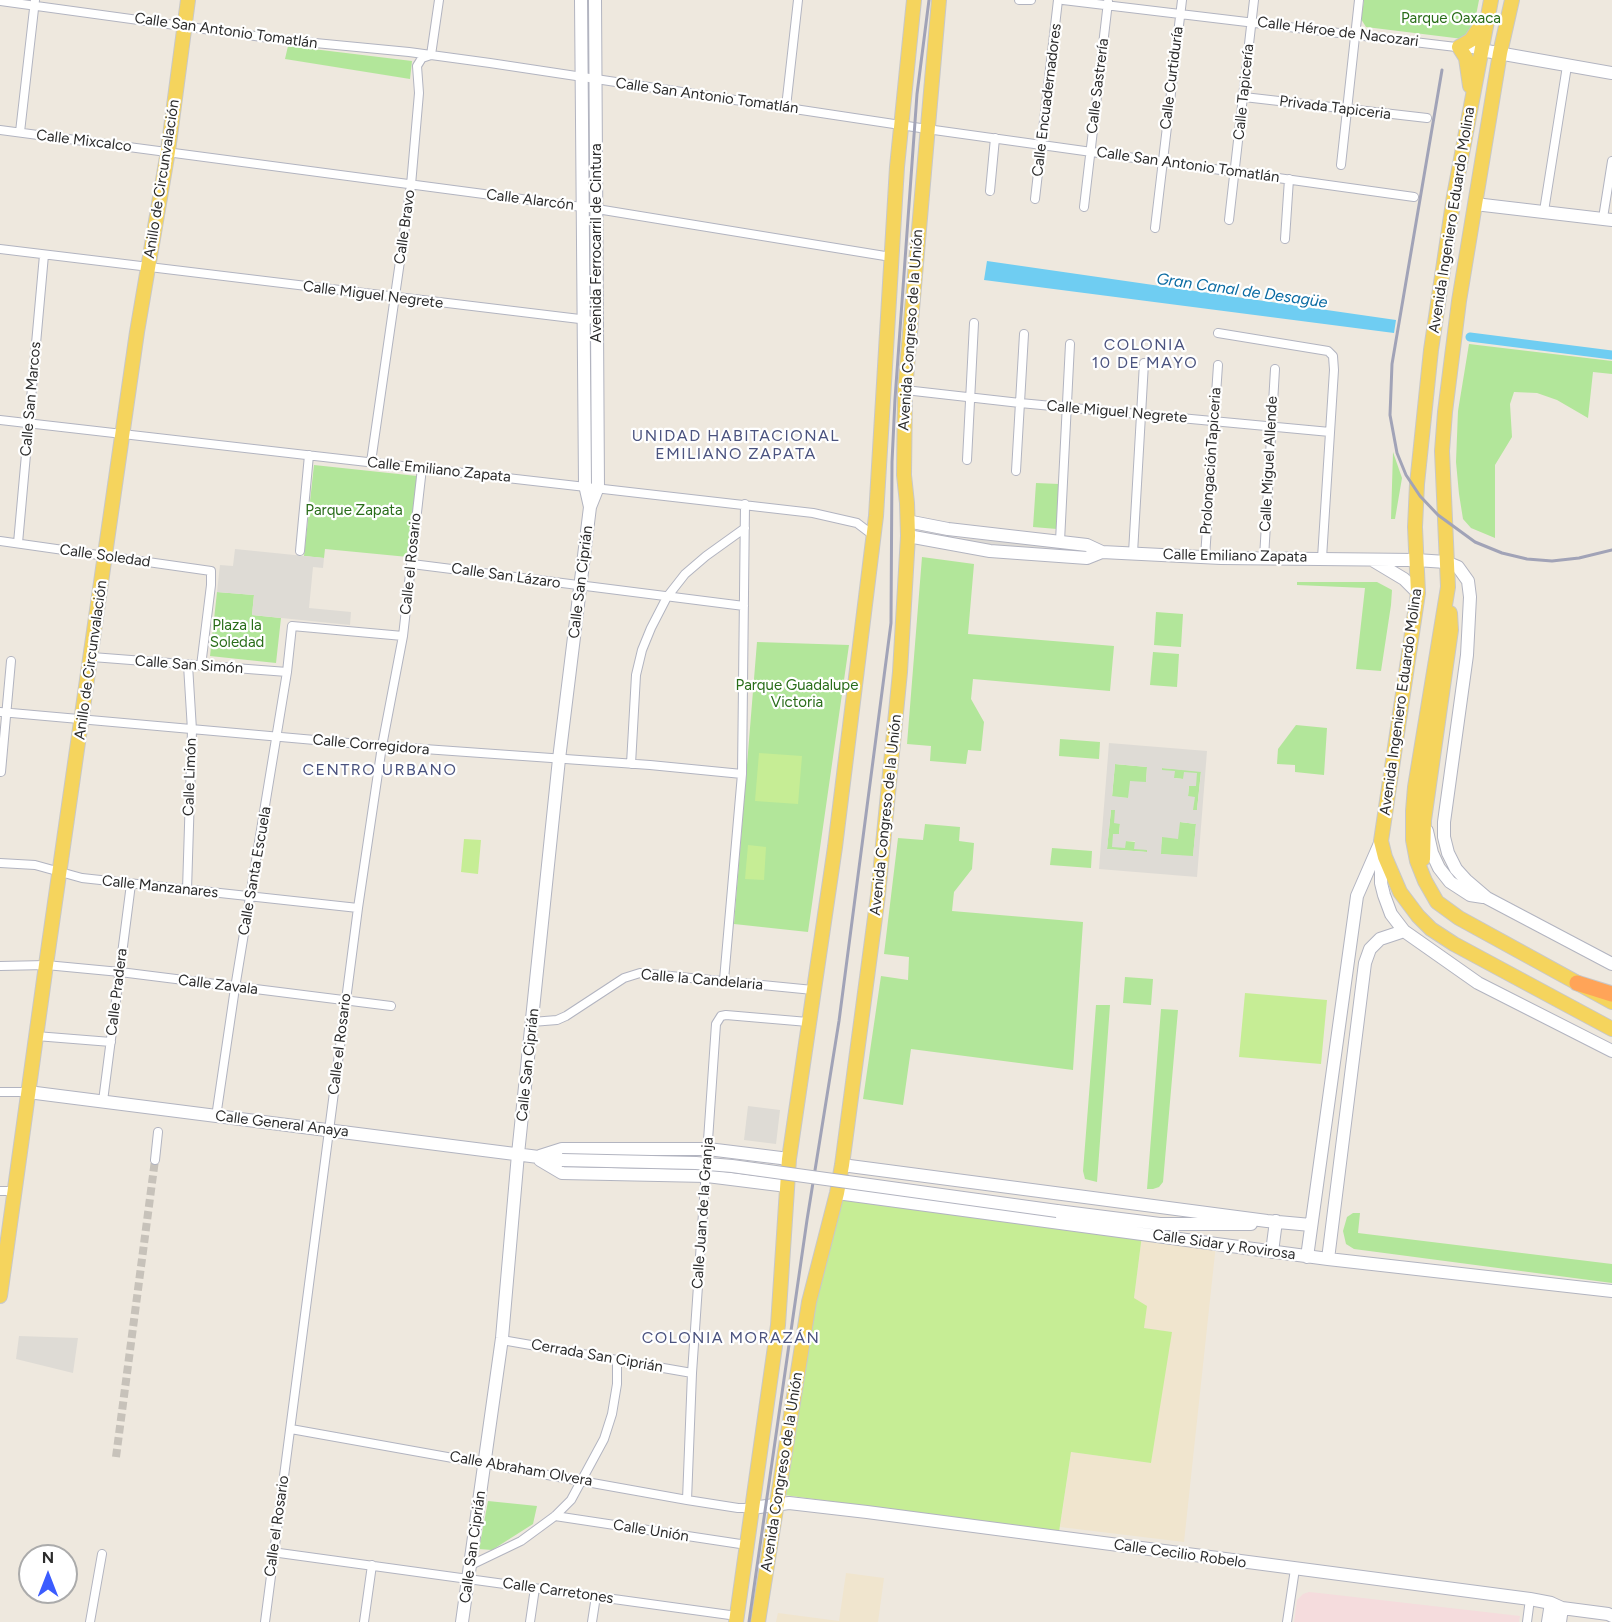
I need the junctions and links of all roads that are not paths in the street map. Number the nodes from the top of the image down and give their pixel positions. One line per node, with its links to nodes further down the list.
1 (188, 0): 22 (main road, Anillo de Circunvalación)
2 (439, 0): 27 (street, Calle Bravo)
3 (581, 0): 30 (street, Avenida Ferrocarril de Cintura)
4 (595, 0): 31 (street, Avenida Ferrocarril de Cintura)
5 (798, 0): 34 (street)
6 (914, 0): 37 (main road, Avenida Congreso de la Unión)
7 (939, 0): 38 (main road, Avenida Congreso de la Unión)
8 (1019, 0): 9 (street)
9 (1031, 0)
10 (1058, 0): 42 (street, Calle Encuadernadores)
11 (1063, 0): 18 (street, Calle Héroe de Nacozari)
12 (1182, 0): 20 (street, Calle Curtiduría)
13 (1254, 0): 21 (street, Calle Tapicería)
14 (1359, 0): 23 (street)
15 (1512, 0): 26 (main road, Avenida Ingeniero Eduardo Molina)
16 (0, 1): 17 (street, Calle San Antonio Tomatlán)
17 (35, 3): 22 (street, Calle San Antonio Tomatlán); 40 (street)
18 (1108, 3): 20 (street, Calle Héroe de Nacozari); 44 (street, Calle Sastrería)
19 (1490, 6): 24 (main road); 25 (main road, Avenida Ingeniero Eduardo Molina)
20 (1180, 14): 21 (street, Calle Héroe de Nacozari); 45 (street, Calle Curtiduría)
21 (1252, 22): 23 (street, Calle Héroe de Nacozari); 32 (street, Calle Tapicería)
22 (184, 25): 27 (street, Calle San Antonio Tomatlán); 43 (main road, Anillo de Circunvalación)
23 (1354, 34): 24 (street, Calle Héroe de Nacozari); 35 (street)
24 (1459, 46): 25 (street, Calle Héroe de Nacozari); 33 (main road)
25 (1481, 50): 26 (street, Calle Héroe de Nacozari); 33 (main road, Avenida Ingeniero Eduardo Molina)
26 (1500, 53): 28 (street, Calle Héroe de Nacozari); 54 (main road, Avenida Ingeniero Eduardo Molina)
27 (431, 56): 30 (street, Calle San Antonio Tomatlán); 50 (street, Calle Bravo)
28 (1567, 66): 29 (street, Calle Héroe de Nacozari); 58 (street)
29 (1612, 73)
30 (583, 78): 31 (street, Calle San Antonio Tomatlán); 55 (street, Avenida Ferrocarril de Cintura)
31 (597, 80): 34 (street, Calle San Antonio Tomatlán); 57 (street, Avenida Ferrocarril de Cintura)
32 (1244, 97): 35 (street, Privada Tapiceria); 48 (street, Calle Tapicería)
33 (1472, 101): 112 (main road, Avenida Ingeniero Eduardo Molina)
34 (786, 106): 37 (street, Calle San Antonio Tomatlán)
35 (1346, 110): 36 (street, Privada Tapiceria); 47 (street)
36 (1427, 118)
37 (901, 124): 38 (street, Calle San Antonio Tomatlán); 65 (main road, Avenida Congreso de la Unión)
38 (927, 129): 41 (street, Calle San Antonio Tomatlán); 77 (main road, Avenida Congreso de la Unión)
39 (0, 130): 40 (street, Calle Mixcalco)
40 (20, 132): 43 (street, Calle Mixcalco)
41 (995, 138): 42 (street, Calle San Antonio Tomatlán); 51 (street)
42 (1042, 144): 44 (street, Calle San Antonio Tomatlán); 53 (street, Calle Encuadernadores)
43 (168, 151): 50 (street, Calle Alarcón); 66 (main road, Anillo de Circunvalación)
44 (1090, 151): 45 (street, Calle San Antonio Tomatlán); 56 (street, Calle Sastrería)
45 (1162, 160): 48 (street, Calle San Antonio Tomatlán); 61 (street, Calle Curtiduría)
46 (1612, 161): 59 (street)
47 (1341, 165)
48 (1235, 170): 49 (street, Calle San Antonio Tomatlán); 60 (street, Calle Tapicería)
49 (1289, 179): 52 (street, Calle San Antonio Tomatlán); 62 (street)
50 (411, 185): 55 (street, Calle Alarcón); 67 (street, Calle Bravo)
51 (990, 191)
52 (1414, 197)
53 (1035, 199)
54 (1475, 204): 58 (street); 113 (main road, Avenida Ingeniero Eduardo Molina)
55 (584, 207): 57 (street, Calle Alarcón); 68 (street, Avenida Ferrocarril de Cintura)
56 (1084, 207)
57 (597, 209): 65 (street, Calle Alarcón); 69 (street, Avenida Ferrocarril de Cintura)
58 (1544, 212): 59 (street)
59 (1608, 219)
60 (1229, 220)
61 (1155, 228)
62 (1285, 239)
63 (0, 249): 64 (street, Calle Miguel Negrete)
64 (44, 255): 66 (street, Calle Miguel Negrete); 84 (street, Calle San Marcos)
65 (891, 257): 99 (main road, Avenida Congreso de la Unión)
66 (148, 268): 67 (street, Calle Miguel Negrete); 87 (main road, Anillo de Circunvalación)
67 (395, 297): 68 (street, Calle Miguel Negrete); 90 (street, Calle Bravo)
68 (585, 320): 69 (street, Calle Miguel Negrete); 93 (street, Avenida Ferrocarril de Cintura)
69 (598, 321): 94 (street, Avenida Ferrocarril de Cintura)
70 (974, 323): 78 (street)
71 (1218, 333): 86 (street)
72 (1024, 334): 79 (street)
73 (1070, 344): 80 (street)
74 (1144, 363): 81 (street)
75 (1218, 365): 83 (street, ProlongaciónTapiceria)
76 (1275, 369): 85 (street, Calle Miguel Allende)
77 (905, 390): 78 (street, Calle Miguel Negrete); 97 (main road, Avenida Congreso de la Unión)
78 (970, 398): 79 (street, Calle Miguel Negrete); 89 (street)
79 (1020, 403): 80 (street, Calle Miguel Negrete); 92 (street)
80 (1068, 407): 81 (street, Calle Miguel Negrete); 102 (street)
81 (1141, 413): 83 (street, Calle Miguel Negrete); 106 (street)
82 (0, 420): 84 (street, Calle Emiliano Zapata)
83 (1213, 421): 85 (street, Calle Miguel Negrete); 108 (street, ProlongaciónTapiceria)
84 (28, 423): 87 (street, Calle Emiliano Zapata); 103 (street, Calle San Marcos)
85 (1271, 427): 86 (street, Calle Miguel Negrete); 109 (street, Calle Miguel Allende)
86 (1330, 432): 110 (street)
87 (124, 433): 88 (street, Calle Emiliano Zapata); 107 (main road, Anillo de Circunvalación)
88 (309, 456): 90 (street, Calle Emiliano Zapata); 104 (street)
89 (967, 460)
90 (371, 462): 91 (street, Calle Emiliano Zapata)
91 (422, 468): 93 (street, Calle Emiliano Zapata); 114 (street, Calle el Rosario)
92 (1016, 471)
93 (585, 485): 94 (street, Calle Emiliano Zapata); 96 (street, Calle San Ciprián)
94 (598, 487): 95 (street, Calle Emiliano Zapata); 96 (street, Calle San Ciprián)
95 (745, 504): 98 (street); 99 (street, Calle Emiliano Zapata)
96 (590, 507): 115 (street, Calle San Ciprián)
97 (908, 521): 100 (main road, Avenida Congreso de la Unión); 102 (street, Calle Emiliano Zapata)
98 (745, 528): 118 (street); 119 (street)
99 (874, 536): 153 (main road, Avenida Congreso de la Unión)
100 (908, 536): 105 (street, Calle Emiliano Zapata); 176 (main road, Avenida Congreso de la Unión)
101 (0, 541): 103 (street, Calle Soledad)
102 (1060, 541): 105 (street, Calle Emiliano Zapata)
103 (18, 543): 107 (street, Calle Soledad)
104 (300, 550)
105 (1102, 552): 106 (street, Calle Emiliano Zapata)
106 (1133, 553): 108 (street, Calle Emiliano Zapata)
107 (106, 556): 121 (main road, Anillo de Circunvalación); 124 (street, Calle Soledad)
108 (1205, 557): 109 (street, Calle Emiliano Zapata)
109 (1264, 558): 110 (street, Calle Emiliano Zapata)
110 (1322, 558): 111 (street, Calle Emiliano Zapata)
111 (1367, 558): 112 (street, Calle Emiliano Zapata); 117 (street, Calle Emiliano Zapata)
112 (1416, 560): 113 (street, Calle Emiliano Zapata); 117 (main road, Avenida Ingeniero Eduardo Molina)
113 (1446, 562): 116 (main road, Avenida Ingeniero Eduardo Molina); 143 (street)
114 (412, 564): 115 (street, Calle San Lázaro); 120 (street, Calle el Rosario)
115 (582, 586): 118 (street, Calle San Lázaro); 131 (street, Calle San Ciprián)
116 (1448, 587): 135 (main road); 139 (main road, Avenida Ingeniero Eduardo Molina)
117 (1418, 593): 136 (main road, Avenida Ingeniero Eduardo Molina)
118 (667, 597): 119 (street, Calle San Lázaro); 132 (street)
119 (744, 606): 134 (street)
120 (403, 636): 125 (street, Calle Santa Escuela); 130 (street, Calle el Rosario)
121 (92, 657): 123 (street, Calle San Simón); 127 (main road, Anillo de Circunvalación)
122 (11, 661): 126 (street)
123 (188, 665): 124 (street, Calle San Simón); 128 (street, Calle Limón)
124 (201, 666): 125 (street, Calle San Simón)
125 (287, 672): 129 (street, Calle Santa Escuela)
126 (3, 713): 127 (street, Calle Corregidora); 133 (street)
127 (82, 721): 128 (street, Calle Corregidora); 138 (main road, Anillo de Circunvalación)
128 (192, 730): 129 (street, Calle Corregidora); 141 (street, Calle Limón)
129 (277, 737): 130 (street, Calle Corregidora); 142 (street, Calle Santa Escuela)
130 (382, 746): 131 (street, Calle Corregidora); 144 (street, Calle el Rosario)
131 (559, 759): 132 (street, Calle Corregidora); 158 (street, Calle San Ciprián)
132 (631, 764): 134 (street, Calle Corregidora)
133 (1, 772)
134 (742, 774): 150 (street)
135 (1424, 820): 139 (main road); 143 (street)
136 (1381, 841): 145 (street); 160 (main road); 184 (street, Avenida Ingeniero Eduardo Molina)
137 (0, 863): 138 (street, Calle Manzanares)
138 (59, 872): 140 (street, Calle Manzanares); 147 (main road, Anillo de Circunvalación)
139 (1425, 881): 151 (main road, Avenida Ingeniero Eduardo Molina)
140 (131, 884): 141 (street, Calle Manzanares); 149 (street, Calle Pradera)
141 (187, 890): 142 (street, Calle Manzanares)
142 (251, 896): 144 (street, Calle Manzanares); 152 (street, Calle Santa Escuela)
143 (1487, 898): 146 (street)
144 (358, 908): 155 (street, Calle el Rosario)
145 (1404, 931): 163 (street); 188 (street)
146 (1612, 964)
147 (46, 965): 148 (street, Calle Zavala); 149 (street, Calle Zavala); 161 (main road, Anillo de Circunvalación)
148 (0, 966)
149 (120, 972): 152 (street, Calle Zavala); 162 (street, Calle Pradera)
150 (724, 980): 153 (street, Calle la Candelaria); 158 (street, Calle la Candelaria)
151 (1576, 983): 154 (highway); 156 (main road, Avenida Ingeniero Eduardo Molina)
152 (235, 988): 155 (street, Calle Zavala); 167 (street, Calle Santa Escuela)
153 (813, 990): 159 (main road, Avenida Congreso de la Unión)
154 (1612, 994)
155 (346, 1000): 157 (street, Calle Zavala); 168 (street, Calle el Rosario)
156 (1612, 1002)
157 (391, 1006)
158 (532, 1022): 171 (street, Calle San Ciprián)
159 (808, 1022): 170 (street, Calle Juan de la Granja); 173 (main road, Avenida Congreso de la Unión)
160 (1612, 1029)
161 (36, 1036): 162 (street); 165 (main road, Anillo de Circunvalación)
162 (111, 1042): 166 (street, Calle Pradera)
163 (1612, 1051)
164 (0, 1092): 165 (street)
165 (28, 1092): 166 (street, Calle General Anaya); 180 (main road, Anillo de Circunvalación)
166 (103, 1101): 167 (street, Calle General Anaya)
167 (216, 1117): 168 (street, Calle General Anaya)
168 (330, 1129): 171 (street, Calle General Anaya); 194 (street, Calle el Rosario)
169 (158, 1132): 174 (street)
170 (708, 1149): 172 (street, Calle General Anaya); 173 (street, Calle General Anaya); 177 (street, Calle Juan de la Granja)
171 (519, 1154): 172 (street, Calle General Anaya); 191 (street, Calle San Ciprián)
172 (536, 1157): 175 (street, Calle General Anaya); 177 (street, Calle General Anaya)
173 (789, 1159): 178 (main road, Avenida Congreso de la Unión)
174 (155, 1160)
175 (562, 1160): 183 (street, Calle Sidar y Rovirosa, bridge)
176 (842, 1165): 181 (main road, Avenida Congreso de la Unión); 182 (street, Calle Sidar y Rovirosa)
177 (707, 1176): 178 (street, Calle General Anaya); 193 (street, Calle Juan de la Granja)
178 (787, 1186): 199 (main road, Avenida Congreso de la Unión)
179 (0, 1191): 180 (street)
180 (14, 1191): 190 (main road, Anillo de Circunvalación)
181 (837, 1193): 185 (street, Calle Sidar y Rovirosa); 198 (main road, Avenida Congreso de la Unión)
182 (1272, 1221): 183 (street); 184 (street, Calle Sidar y Rovirosa); 186 (street)
183 (1160, 1224): 185 (street)
184 (1311, 1225): 187 (street, Avenida Ingeniero Eduardo Molina)
185 (1238, 1247): 186 (street, Calle Sidar y Rovirosa)
186 (1272, 1252): 187 (street, Calle Sidar y Rovirosa)
187 (1307, 1257): 188 (street, Calle Sidar y Rovirosa)
188 (1328, 1259): 189 (street, Calle Sidar y Rovirosa)
189 (1612, 1291)
190 (0, 1296)
191 (502, 1340): 192 (street, Cerrada San Ciprián); 195 (street, Calle San Ciprián)
192 (617, 1360): 193 (street, Cerrada San Ciprián); 196 (street)
193 (692, 1373): 197 (street, Calle Juan de la Granja)
194 (291, 1429): 195 (street, Calle Abraham Olvera); 202 (street, Calle el Rosario)
195 (486, 1463): 196 (street, Calle Abraham Olvera); 204 (street, Calle San Ciprián)
196 (582, 1480): 197 (street, Calle Abraham Olvera); 200 (street)
197 (687, 1500): 199 (street, Calle Abraham Olvera)
198 (777, 1504): 199 (street, Calle Cecilio Robelo); 206 (street, Calle Cecilio Robelo); 220 (main road, Avenida Congreso de la Unión)
199 (752, 1508): 201 (main road, Avenida Congreso de la Unión)
200 (555, 1516): 201 (street, Calle Unión); 204 (street)
201 (747, 1545): 213 (main road, Avenida Congreso de la Unión)
202 (272, 1552): 205 (street, Calle Carretones); 215 (street, Calle el Rosario)
203 (102, 1554): 214 (street)
204 (471, 1564): 207 (street, Calle San Ciprián)
205 (372, 1565): 207 (street, Calle Carretones); 216 (street)
206 (1295, 1569): 210 (street, Calle Cecilio Robelo); 221 (street)
207 (468, 1579): 208 (street, Calle Carretones); 217 (street, Calle San Ciprián)
208 (535, 1588): 209 (street, Calle Carretones); 218 (street)
209 (596, 1596): 213 (street, Calle Carretones); 219 (street)
210 (1530, 1599): 211 (street, Calle Cecilio Robelo); 222 (street)
211 (1557, 1605): 212 (street, Calle Cecilio Robelo); 223 (street); 224 (street)
212 (1611, 1614)
213 (738, 1620)
214 (90, 1622)
215 (265, 1622)
216 (364, 1622)
217 (462, 1622)
218 (530, 1622)
219 (592, 1622)
220 (758, 1622)
221 (1287, 1622)
222 (1527, 1622)
223 (1548, 1622)
224 (1560, 1622)

